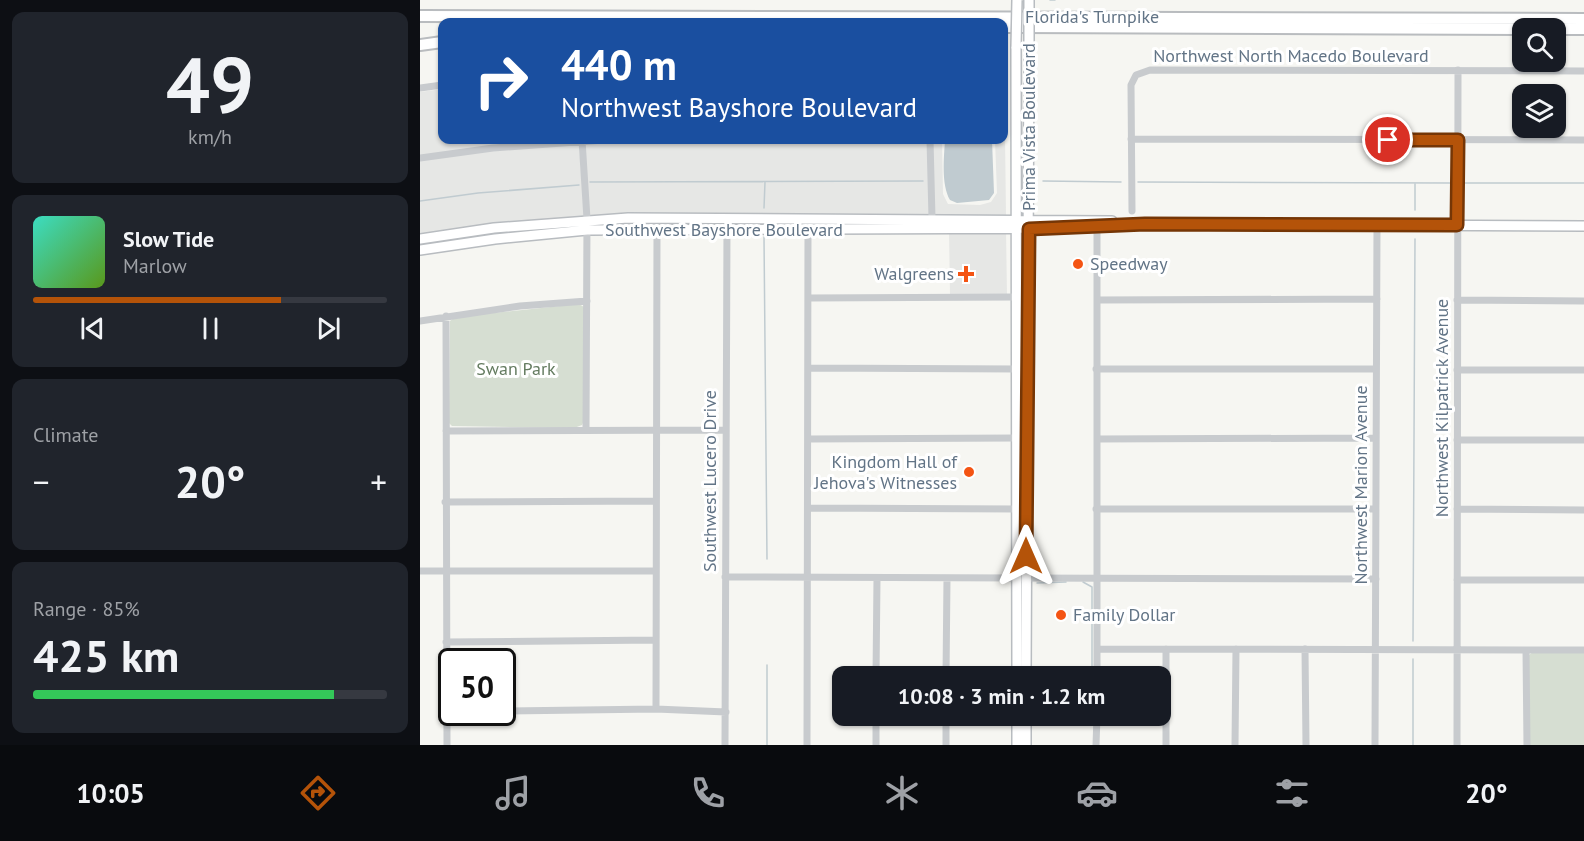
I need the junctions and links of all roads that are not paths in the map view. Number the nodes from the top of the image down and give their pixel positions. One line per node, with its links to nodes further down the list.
1 (1017, 0): 28 (main road, Prima Vista Boulevard, bridge)
2 (1029, 0): 29 (main road, Prima Vista Boulevard, bridge)
3 (420, 16): 4 (highway, Florida's Turnpike)
4 (1584, 19)
5 (1008, 27): 6 (highway, Florida's Turnpike)
6 (1512, 29)
7 (1566, 29): 8 (highway)
8 (1584, 29)
9 (438, 43): 10 (highway)
10 (420, 45)
11 (1458, 70): 12 (street, Northwest North Macedo Boulevard); 15 (street, Northwest North Macedo Boulevard); 16 (street, Northwest Kilpatrick Avenue)
12 (1584, 70)
13 (438, 86): 14 (street)
14 (420, 88)
15 (1131, 139): 16 (street); 22 (street, Northwest North Macedo Boulevard)
16 (1458, 140): 17 (street); 32 (street, Northwest Kilpatrick Avenue)
17 (1584, 140)
18 (538, 144): 21 (street)
19 (582, 144): 27 (street)
20 (930, 144): 26 (street)
21 (420, 158)
22 (1132, 211)
23 (727, 217): 24 (main road, Southwest Bayshore Boulevard); 27 (main road, Southwest Bayshore Boulevard); 36 (street, Southwest Lucero Drive)
24 (841, 218): 25 (main road, Southwest Bayshore Boulevard); 38 (main road)
25 (890, 218): 26 (main road, Southwest Bayshore Boulevard); 41 (main road)
26 (932, 218): 28 (main road, Southwest Bayshore Boulevard)
27 (586, 219): 33 (main road, Southwest Bayshore Boulevard); 40 (street)
28 (1017, 223): 29 (main road, Southwest Bayshore Boulevard); 41 (main road, Southwest Bayshore Boulevard); 46 (main road, Prima Vista Boulevard)
29 (1029, 224): 30 (main road); 37 (main road); 56 (main road, Prima Vista Boulevard)
30 (1145, 224): 31 (main road); 37 (main road)
31 (1377, 225): 32 (main road); 48 (street, Northwest Marion Avenue)
32 (1457, 225): 34 (main road); 50 (street, Northwest Kilpatrick Avenue)
33 (511, 226): 42 (main road, Southwest Bayshore Boulevard); 44 (main road)
34 (1584, 226)
35 (657, 228): 36 (main road, Southwest Bayshore Boulevard); 40 (main road, Southwest Bayshore Boulevard); 64 (street)
36 (727, 228): 38 (main road, Southwest Bayshore Boulevard); 62 (street, Southwest Lucero Drive)
37 (1097, 228): 49 (street)
38 (796, 229): 39 (main road, Southwest Bayshore Boulevard)
39 (808, 229): 41 (main road, Southwest Bayshore Boulevard); 47 (street)
40 (587, 230): 44 (main road, Southwest Bayshore Boulevard); 51 (street)
41 (846, 230)
42 (450, 234): 43 (main road, Southwest Bayshore Boulevard); 45 (main road)
43 (420, 239)
44 (459, 244): 45 (main road, Southwest Bayshore Boulevard)
45 (420, 248)
46 (1016, 297): 47 (street); 56 (main road, Prima Vista Boulevard)
47 (808, 298): 55 (street)
48 (1377, 299): 49 (street); 58 (street, Northwest Marion Avenue)
49 (1097, 300): 57 (street)
50 (1457, 300): 52 (street); 59 (street, Northwest Kilpatrick Avenue)
51 (587, 301): 53 (street); 61 (street)
52 (1584, 301)
53 (446, 316): 54 (street); 63 (street)
54 (420, 321)
55 (808, 368): 56 (street); 67 (street)
56 (1022, 369): 65 (main road, Prima Vista Boulevard); 87 (main road, Prima Vista Boulevard)
57 (1096, 369): 58 (street); 68 (street)
58 (1376, 369): 66 (street, Northwest Marion Avenue)
59 (1457, 370): 60 (street); 69 (street, Northwest Kilpatrick Avenue)
60 (1584, 370)
61 (586, 430): 63 (street); 64 (street)
62 (725, 430): 64 (street); 82 (street, Southwest Lucero Drive)
63 (446, 431): 72 (street)
64 (656, 431): 71 (street)
65 (1017, 438): 67 (street); 74 (main road, Prima Vista Boulevard)
66 (1376, 438): 68 (street); 76 (street, Northwest Marion Avenue)
67 (808, 439): 73 (street)
68 (1097, 439): 75 (street)
69 (1457, 440): 70 (street); 77 (street, Northwest Kilpatrick Avenue)
70 (1584, 440)
71 (656, 501): 72 (street); 81 (street)
72 (446, 502): 80 (street)
73 (808, 508): 74 (street); 83 (street)
74 (1017, 509): 87 (main road, Prima Vista Boulevard)
75 (1096, 509): 76 (street); 86 (street)
76 (1376, 509): 88 (street, Northwest Marion Avenue)
77 (1457, 509): 78 (street); 89 (street, Northwest Kilpatrick Avenue)
78 (1584, 510)
79 (420, 571): 80 (street)
80 (445, 571): 81 (street); 92 (street)
81 (656, 571): 91 (street)
82 (725, 577): 83 (street); 109 (street, Southwest Lucero Drive)
83 (807, 578): 84 (street); 118 (street)
84 (877, 578): 85 (street); 102 (street)
85 (946, 578): 87 (street); 103 (street)
86 (1096, 578): 87 (street); 88 (street); 94 (street)
87 (1021, 579): 104 (main road); 105 (main road)
88 (1376, 579): 98 (street, Northwest Marion Avenue)
89 (1457, 580): 90 (street); 99 (street, Northwest Kilpatrick Avenue)
90 (1584, 580)
91 (656, 640): 92 (street); 107 (street)
92 (446, 642): 93 (street)
93 (446, 648)
94 (1097, 649): 95 (street); 106 (street)
95 (1166, 649): 96 (street); 124 (street)
96 (1236, 649): 97 (street); 125 (street)
97 (1305, 649): 98 (street); 126 (street)
98 (1376, 649): 99 (street); 127 (street, Northwest Marion Avenue)
99 (1456, 649): 100 (street); 128 (street, Northwest Kilpatrick Avenue)
100 (1526, 650): 101 (street); 129 (street)
101 (1584, 650)
102 (876, 666)
103 (946, 666)
104 (1017, 666)
105 (1025, 666)
106 (1097, 666)
107 (656, 709): 108 (street); 109 (street)
108 (516, 711)
109 (726, 712): 117 (street, Southwest Lucero Drive)
110 (448, 726): 116 (street)
111 (876, 726): 119 (street)
112 (946, 726): 120 (street)
113 (1017, 726): 121 (main road)
114 (1026, 726): 122 (main road)
115 (1096, 726): 123 (street)
116 (447, 745)
117 (725, 745)
118 (807, 745)
119 (876, 745)
120 (946, 745)
121 (1017, 745)
122 (1026, 745)
123 (1096, 745)
124 (1166, 745)
125 (1235, 745)
126 (1305, 745)
127 (1375, 745)
128 (1457, 745)
129 (1527, 745)

